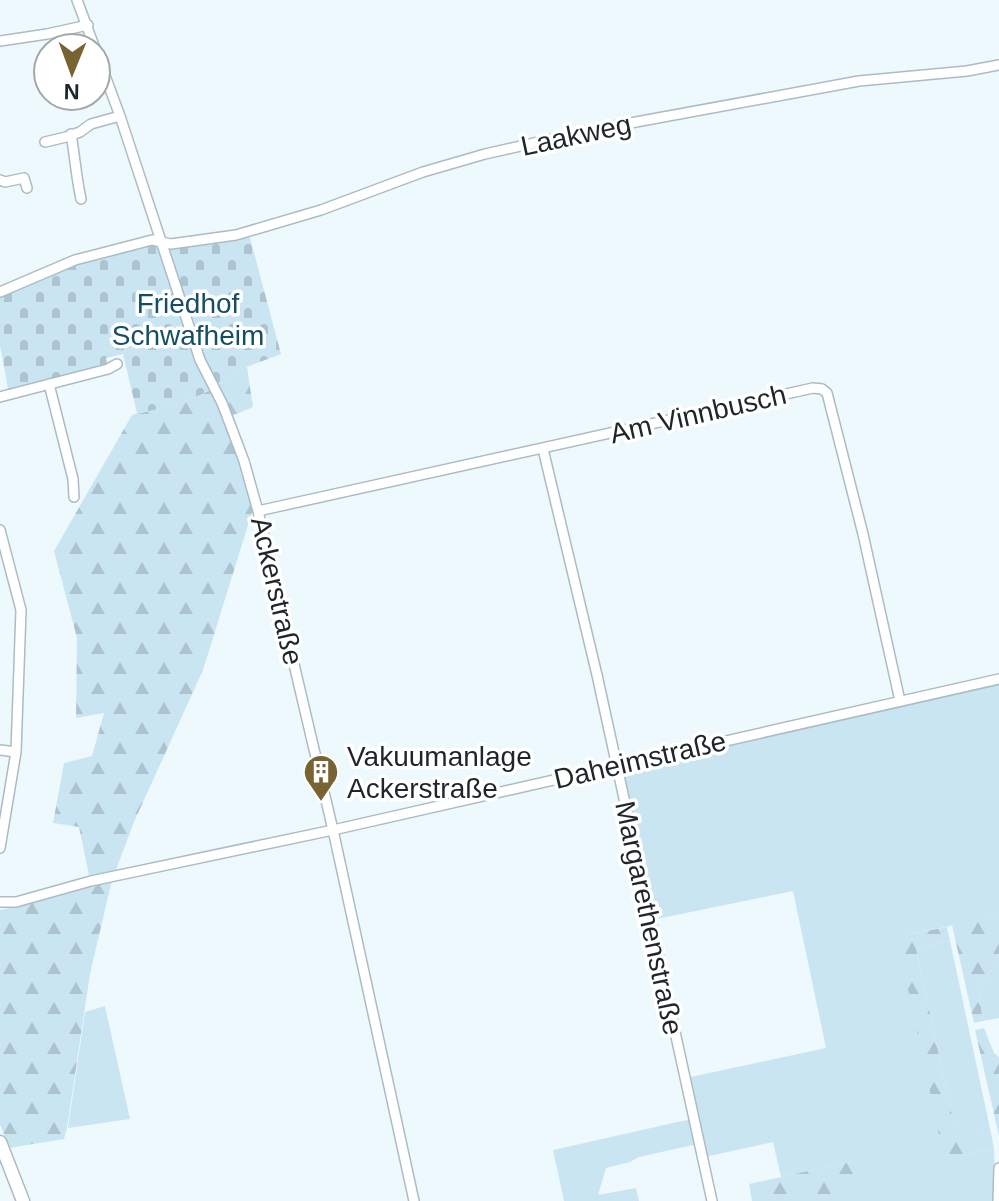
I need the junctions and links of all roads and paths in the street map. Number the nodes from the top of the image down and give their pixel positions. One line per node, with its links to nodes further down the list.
1 (77, 0): 2 (street, Ackerstraße)
2 (88, 25): 3 (street); 5 (street, Ackerstraße)
3 (0, 41)
4 (999, 65): 11 (street, Laakweg)
5 (120, 116): 6 (street); 11 (street, Ackerstraße)
6 (71, 134): 7 (street); 10 (street)
7 (45, 142)
8 (0, 180): 9 (street)
9 (27, 188)
10 (81, 199)
11 (163, 242): 12 (street, Laakweg); 18 (street, Ackerstraße)
12 (0, 292)
13 (117, 364): 14 (street)
14 (49, 384): 15 (street); 17 (street)
15 (0, 397)
16 (543, 449): 18 (street, Am Vinnbusch); 21 (street, Am Vinnbusch); 24 (street, Margarethenstraße)
17 (74, 497)
18 (258, 511): 25 (street, Ackerstraße)
19 (0, 530): 23 (street)
20 (999, 679): 21 (street, Daheimstraße)
21 (900, 701): 24 (street, Daheimstraße)
22 (0, 750): 23 (street)
23 (16, 752): 26 (street)
24 (615, 765): 25 (street, Daheimstraße); 32 (street, Margarethenstraße)
25 (333, 830): 27 (street, Daheimstraße); 31 (street, Ackerstraße)
26 (0, 848)
27 (0, 902)
28 (0, 1142): 30 (main road)
29 (999, 1168): 33 (street)
30 (23, 1201)
31 (414, 1201)
32 (712, 1201)
33 (998, 1201)

